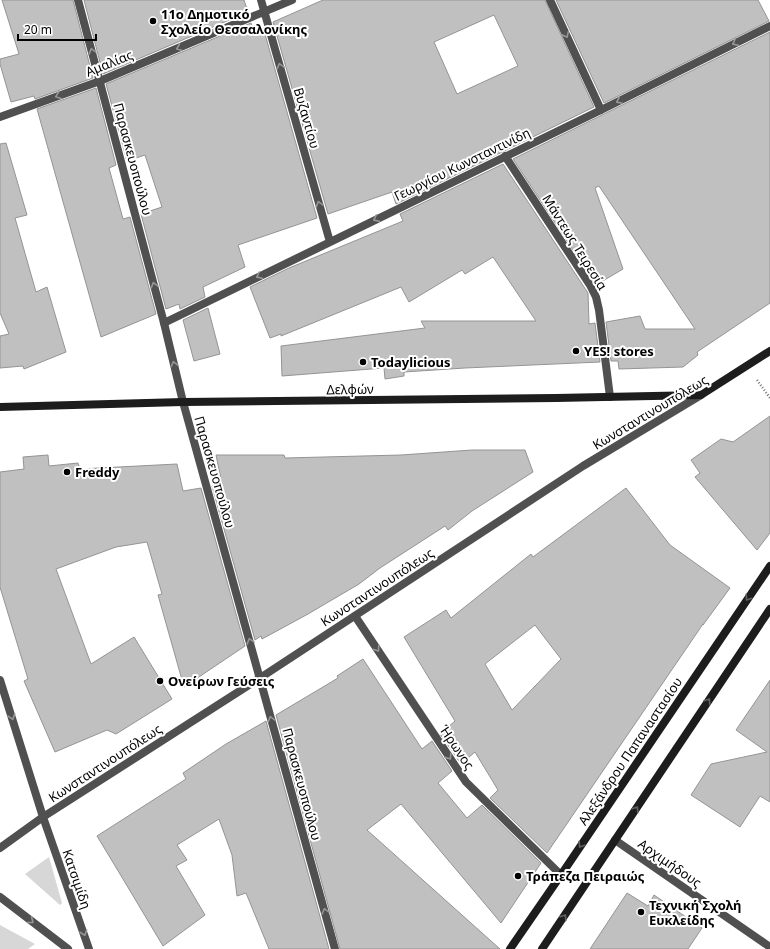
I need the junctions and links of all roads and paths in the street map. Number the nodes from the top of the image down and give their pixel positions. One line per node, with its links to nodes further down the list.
1 (78, 0): 7 (street, Παρασκευοπούλου, one-way to 1)
2 (261, 0): 5 (street, Βυζαντίου)
3 (292, 0): 5 (street, Αμαλίας)
4 (550, 0): 8 (street, one-way to 8)
5 (264, 13): 7 (street, Αμαλίας, one-way to 7); 11 (street, Βυζαντίου, one-way to 5)
6 (770, 26): 8 (street, Γεωργίου Κωνσταντινίδη, one-way to 8)
7 (100, 81): 9 (street, Αμαλίας, one-way to 9); 12 (street, Παρασκευοπούλου, one-way to 7)
8 (601, 110): 10 (street, Γεωργίου Κωνσταντινίδη)
9 (0, 117)
10 (505, 156): 11 (street, Γεωργίου Κωνσταντινίδη, one-way to 11); 16 (street, Μάντεως Τειρεσία)
11 (330, 242): 12 (street, Γεωργίου Κωνσταντινίδη, one-way to 12)
12 (164, 323): 18 (street, Παρασκευοπούλου, one-way to 12)
13 (770, 352): 14 (main road, Κωνσταντινουπόλεως)
14 (747, 366): 15 (main road, Κωνσταντινουπόλεως); 17 (path)
15 (701, 395): 16 (main road, Δελφών); 22 (street, Κωνσταντινουπόλεως)
16 (610, 397): 18 (main road, Δελφών)
17 (770, 398)
18 (183, 402): 19 (main road, Δελφών); 23 (street, Παρασκευοπούλου, one-way to 18)
19 (0, 407)
20 (770, 566): 28 (main road, Αλεξάνδρου Παπαναστασίου, one-way to 28)
21 (770, 609): 26 (main road, one-way to 21)
22 (355, 616): 23 (street, Κωνσταντινουπόλεως); 28 (street, Ήρωνος, one-way to 28)
23 (260, 678): 25 (street, Κωνσταντινουπόλεως); 33 (street, Παρασκευοπούλου, one-way to 23)
24 (0, 680): 25 (street, Κατσιμίδη, one-way to 25)
25 (43, 817): 27 (street, Κωνσταντινουπόλεως); 32 (street, Κατσιμίδη, one-way to 32)
26 (615, 840): 30 (street, Αρχιμήδους); 35 (main road, one-way to 26)
27 (0, 848)
28 (561, 875): 34 (main road, Αλεξάνδρου Παπαναστασίου)
29 (0, 897): 31 (street, one-way to 31)
30 (770, 947)
31 (68, 949)
32 (89, 949)
33 (335, 949)
34 (510, 949)
35 (542, 949)

